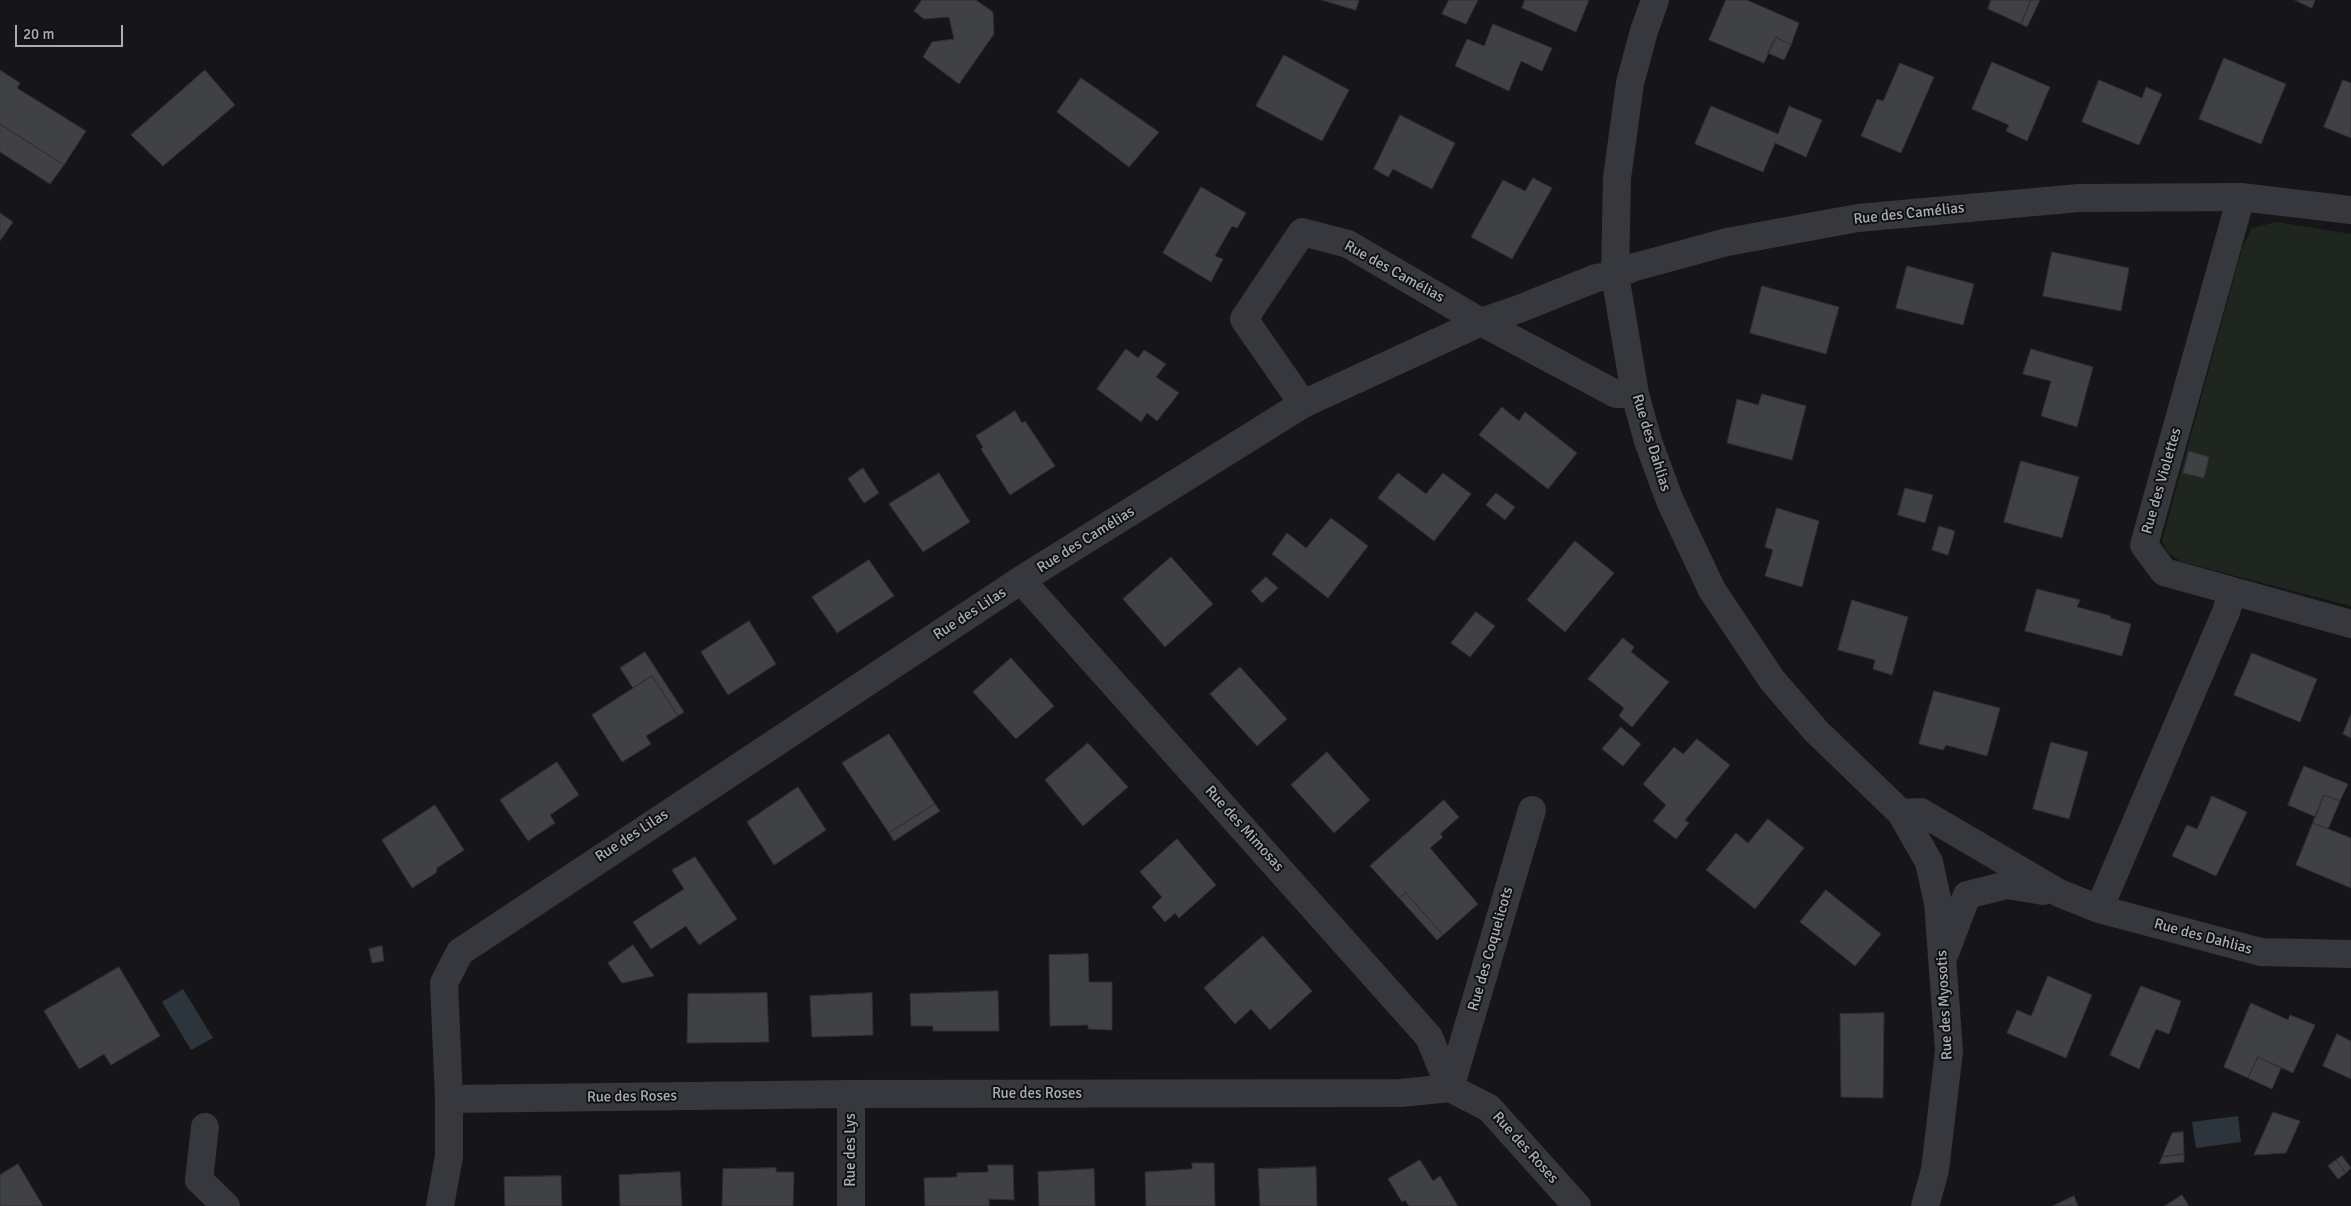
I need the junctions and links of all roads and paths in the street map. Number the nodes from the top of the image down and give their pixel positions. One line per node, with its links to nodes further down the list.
1 (1655, 0): 4 (street, Rue des Dahlias)
2 (2241, 197): 3 (street, Rue des Camélias); 4 (street, Rue des Camélias); 9 (street, Rue des Violettes)
3 (2351, 210)
4 (1615, 275): 5 (street, Rue des Camélias); 6 (street, Rue des Dahlias)
5 (1481, 322): 6 (street, Rue des Camélias); 7 (street, Rue des Camélias); 7 (street, Rue des Camélias)
6 (1635, 394): 12 (street, Rue des Dahlias)
7 (1304, 404): 8 (street, Rue des Camélias)
8 (1021, 580): 19 (street, Rue des Mimosas); 21 (street, Rue des Lilas)
9 (2232, 591): 10 (street, Rue des Violettes); 16 (street)
10 (2351, 624)
11 (1532, 810): 19 (street, Rue des Coquelicots)
12 (1901, 813): 13 (street, Rue des Dahlias); 14 (street, Rue des Dahlias)
13 (1965, 838): 14 (street); 15 (street, Rue des Dahlias)
14 (1929, 862): 18 (street, Rue des Myosotis)
15 (2059, 893): 16 (street, Rue des Dahlias); 18 (street, Rue des Dahlias)
16 (2099, 910): 17 (street, Rue des Dahlias)
17 (2351, 954)
18 (1943, 959): 27 (street, Rue des Myosotis)
19 (1450, 1088): 20 (street, Rue des Roses); 26 (street, Rue des Roses)
20 (851, 1094): 21 (street, Rue des Roses); 25 (street, Rue des Lys)
21 (449, 1099): 24 (street, Rue des Lilas)
22 (205, 1127): 23 (street)
23 (226, 1206)
24 (440, 1206)
25 (851, 1206)
26 (1577, 1206)
27 (1925, 1206)

